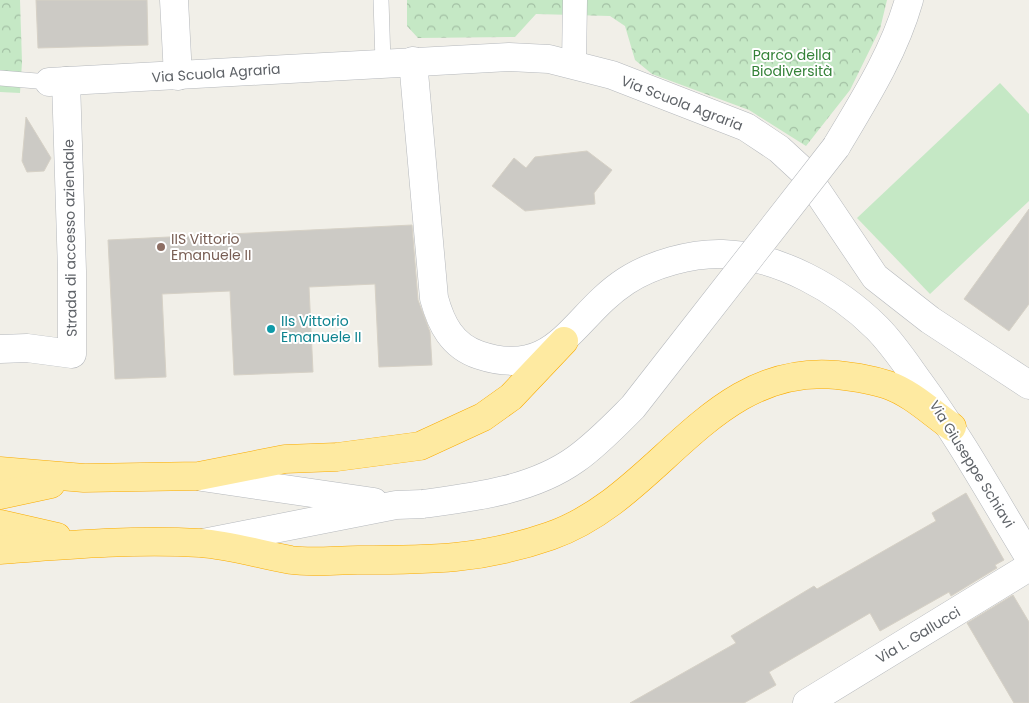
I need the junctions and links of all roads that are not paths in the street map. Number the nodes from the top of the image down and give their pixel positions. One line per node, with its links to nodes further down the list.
1 (174, 0): 8 (street)
2 (381, 0): 6 (lane)
3 (575, 0): 7 (street)
4 (909, 0): 19 (street, bridge)
5 (413, 61): 6 (street, Via Scuola Agraria); 7 (street, Via Scuola Agraria); 11 (street, Via Giuseppe Schiavi)
6 (382, 62): 8 (street, Via Scuola Agraria)
7 (574, 64): 13 (street, Via Scuola Agraria)
8 (178, 76): 10 (street, Via Scuola Agraria)
9 (0, 78): 10 (lane)
10 (57, 81): 12 (street, Strada di accesso aziendale)
11 (564, 341): 14 (street, Via Giuseppe Schiavi); 16 (highway)
12 (0, 349)
13 (1029, 385)
14 (952, 427): 22 (highway); 24 (street, Via Giuseppe Schiavi)
15 (0, 471): 17 (highway)
16 (199, 476): 17 (highway); 19 (street)
17 (84, 478): 18 (highway)
18 (0, 495)
19 (396, 505): 22 (street)
20 (0, 524): 21 (highway)
21 (88, 543): 22 (highway); 23 (highway)
22 (202, 543)
23 (0, 550)
24 (1029, 557)
25 (1029, 567): 26 (street, Via L. Gallucci)
26 (807, 703)

